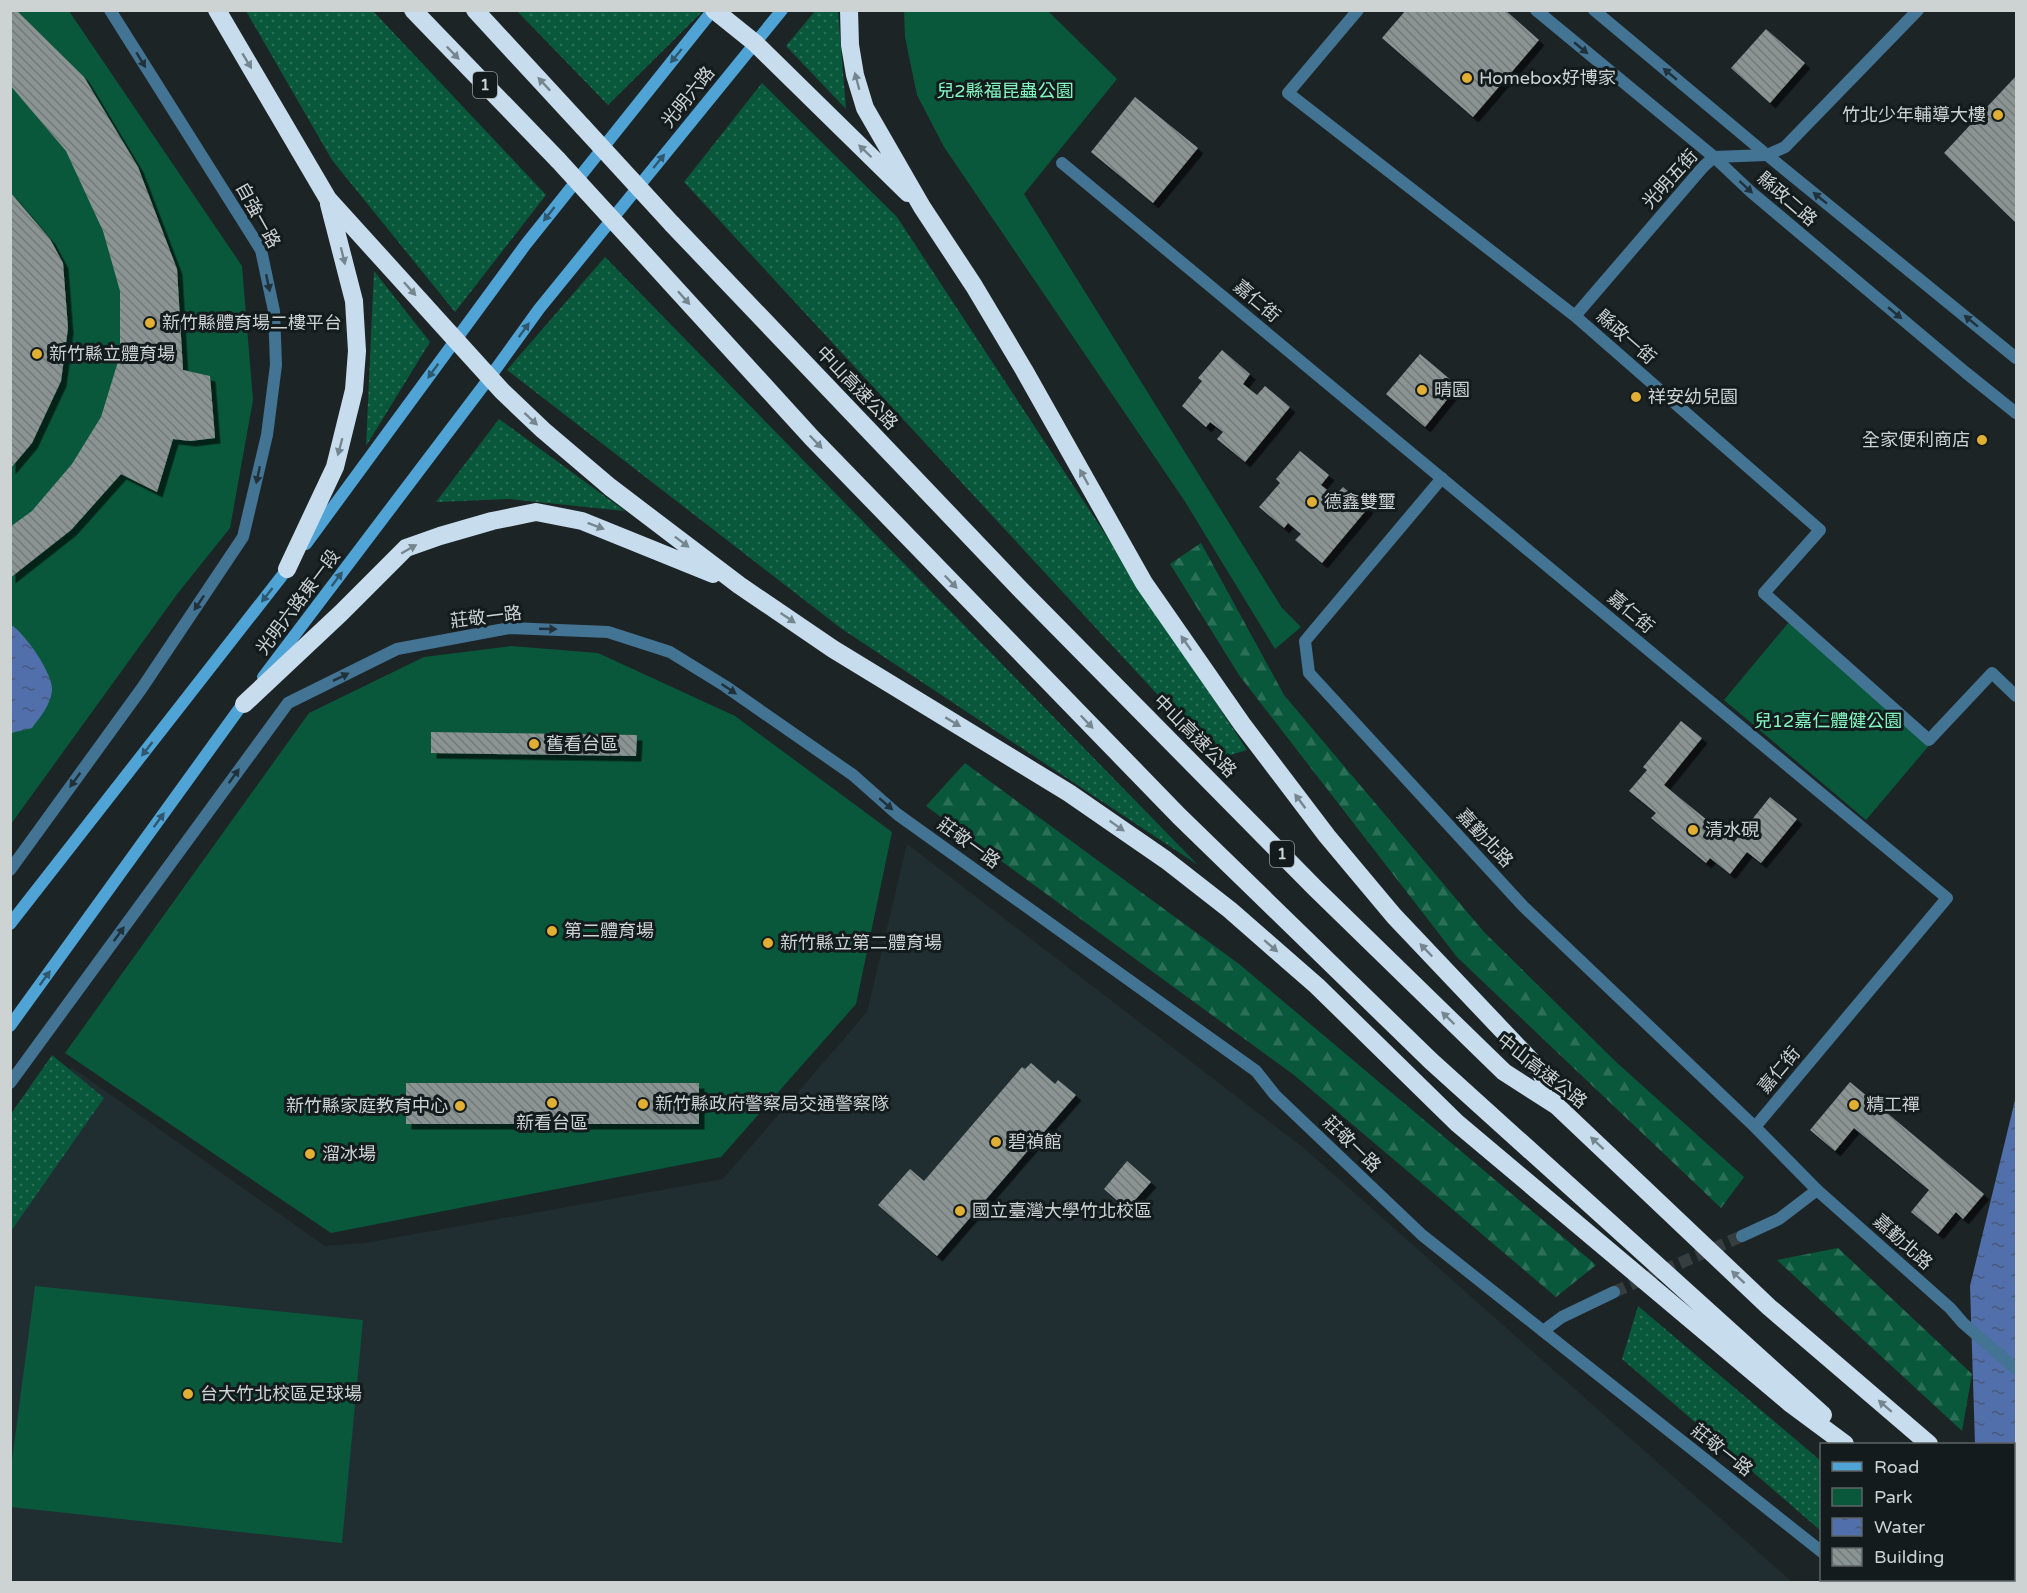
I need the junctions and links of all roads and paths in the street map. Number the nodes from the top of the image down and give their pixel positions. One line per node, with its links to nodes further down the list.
1 (110, 10): 30 (street, 自強一路, one-way to 30)
2 (217, 10): 17 (highway, one-way to 17)
3 (413, 10): 42 (highway, 1, one-way to 42, bridge)
4 (475, 10): 34 (highway, 中山高速公路 / 1, one-way to 4, bridge)
5 (713, 10): 12 (highway); 16 (main road, 光明六路, one-way to 16)
6 (782, 10): 12 (main road, 光明六路)
7 (849, 10): 19 (highway, one-way to 7)
8 (1358, 10): 20 (street, 縣政一街)
9 (1536, 10): 14 (street, 縣政二路, one-way to 14)
10 (1593, 10): 13 (street, 縣政二路, one-way to 10)
11 (1918, 10): 13 (street, 光明五街)
12 (755, 43): 18 (main road, 光明六路, one-way to 12); 19 (highway, one-way to 12)
13 (1767, 155): 14 (street, 光明五街); 22 (street, 縣政二路, one-way to 13)
14 (1714, 157): 20 (street, 光明五街); 24 (street, 縣政二路, one-way to 24)
15 (1062, 163): 25 (street, 嘉仁街)
16 (585, 168): 21 (main road, 光明六路東一段, one-way to 21)
17 (328, 199): 21 (highway, one-way to 21); 26 (highway, one-way to 26)
18 (622, 206): 23 (main road, 光明六路東一段, one-way to 18)
19 (922, 207): 34 (highway, one-way to 19)
20 (1575, 316): 28 (street, 縣政一街)
21 (456, 339): 23 (highway); 26 (main road, 光明六路東一段, one-way to 26)
22 (2016, 358)
23 (490, 377): 27 (highway, one-way to 27); 29 (main road, 光明六路東一段, one-way to 23)
24 (2016, 413)
25 (1442, 478): 35 (street, 嘉勤北路); 35 (street, 嘉仁街)
26 (287, 569): 31 (main road, 光明六路東一段, one-way to 31)
27 (739, 585): 29 (highway, one-way to 27); 41 (highway, one-way to 41)
28 (2016, 696)
29 (243, 704): 32 (main road, 光明六路東一段, one-way to 29)
30 (10, 870)
31 (10, 924)
32 (10, 1026)
33 (10, 1083): 39 (street, 莊敬一路, one-way to 39)
34 (1557, 1106): 43 (highway, 中山高速公路 / 1, one-way to 34)
35 (1755, 1127): 36 (street, 嘉勤北路)
36 (1817, 1190): 37 (street); 40 (street, 嘉勤北路)
37 (1742, 1236)
38 (1614, 1292): 39 (street)
39 (1543, 1331): 44 (street, 莊敬一路)
40 (2016, 1369)
41 (1844, 1443)
42 (1855, 1443)
43 (1928, 1443)
44 (1820, 1551)

